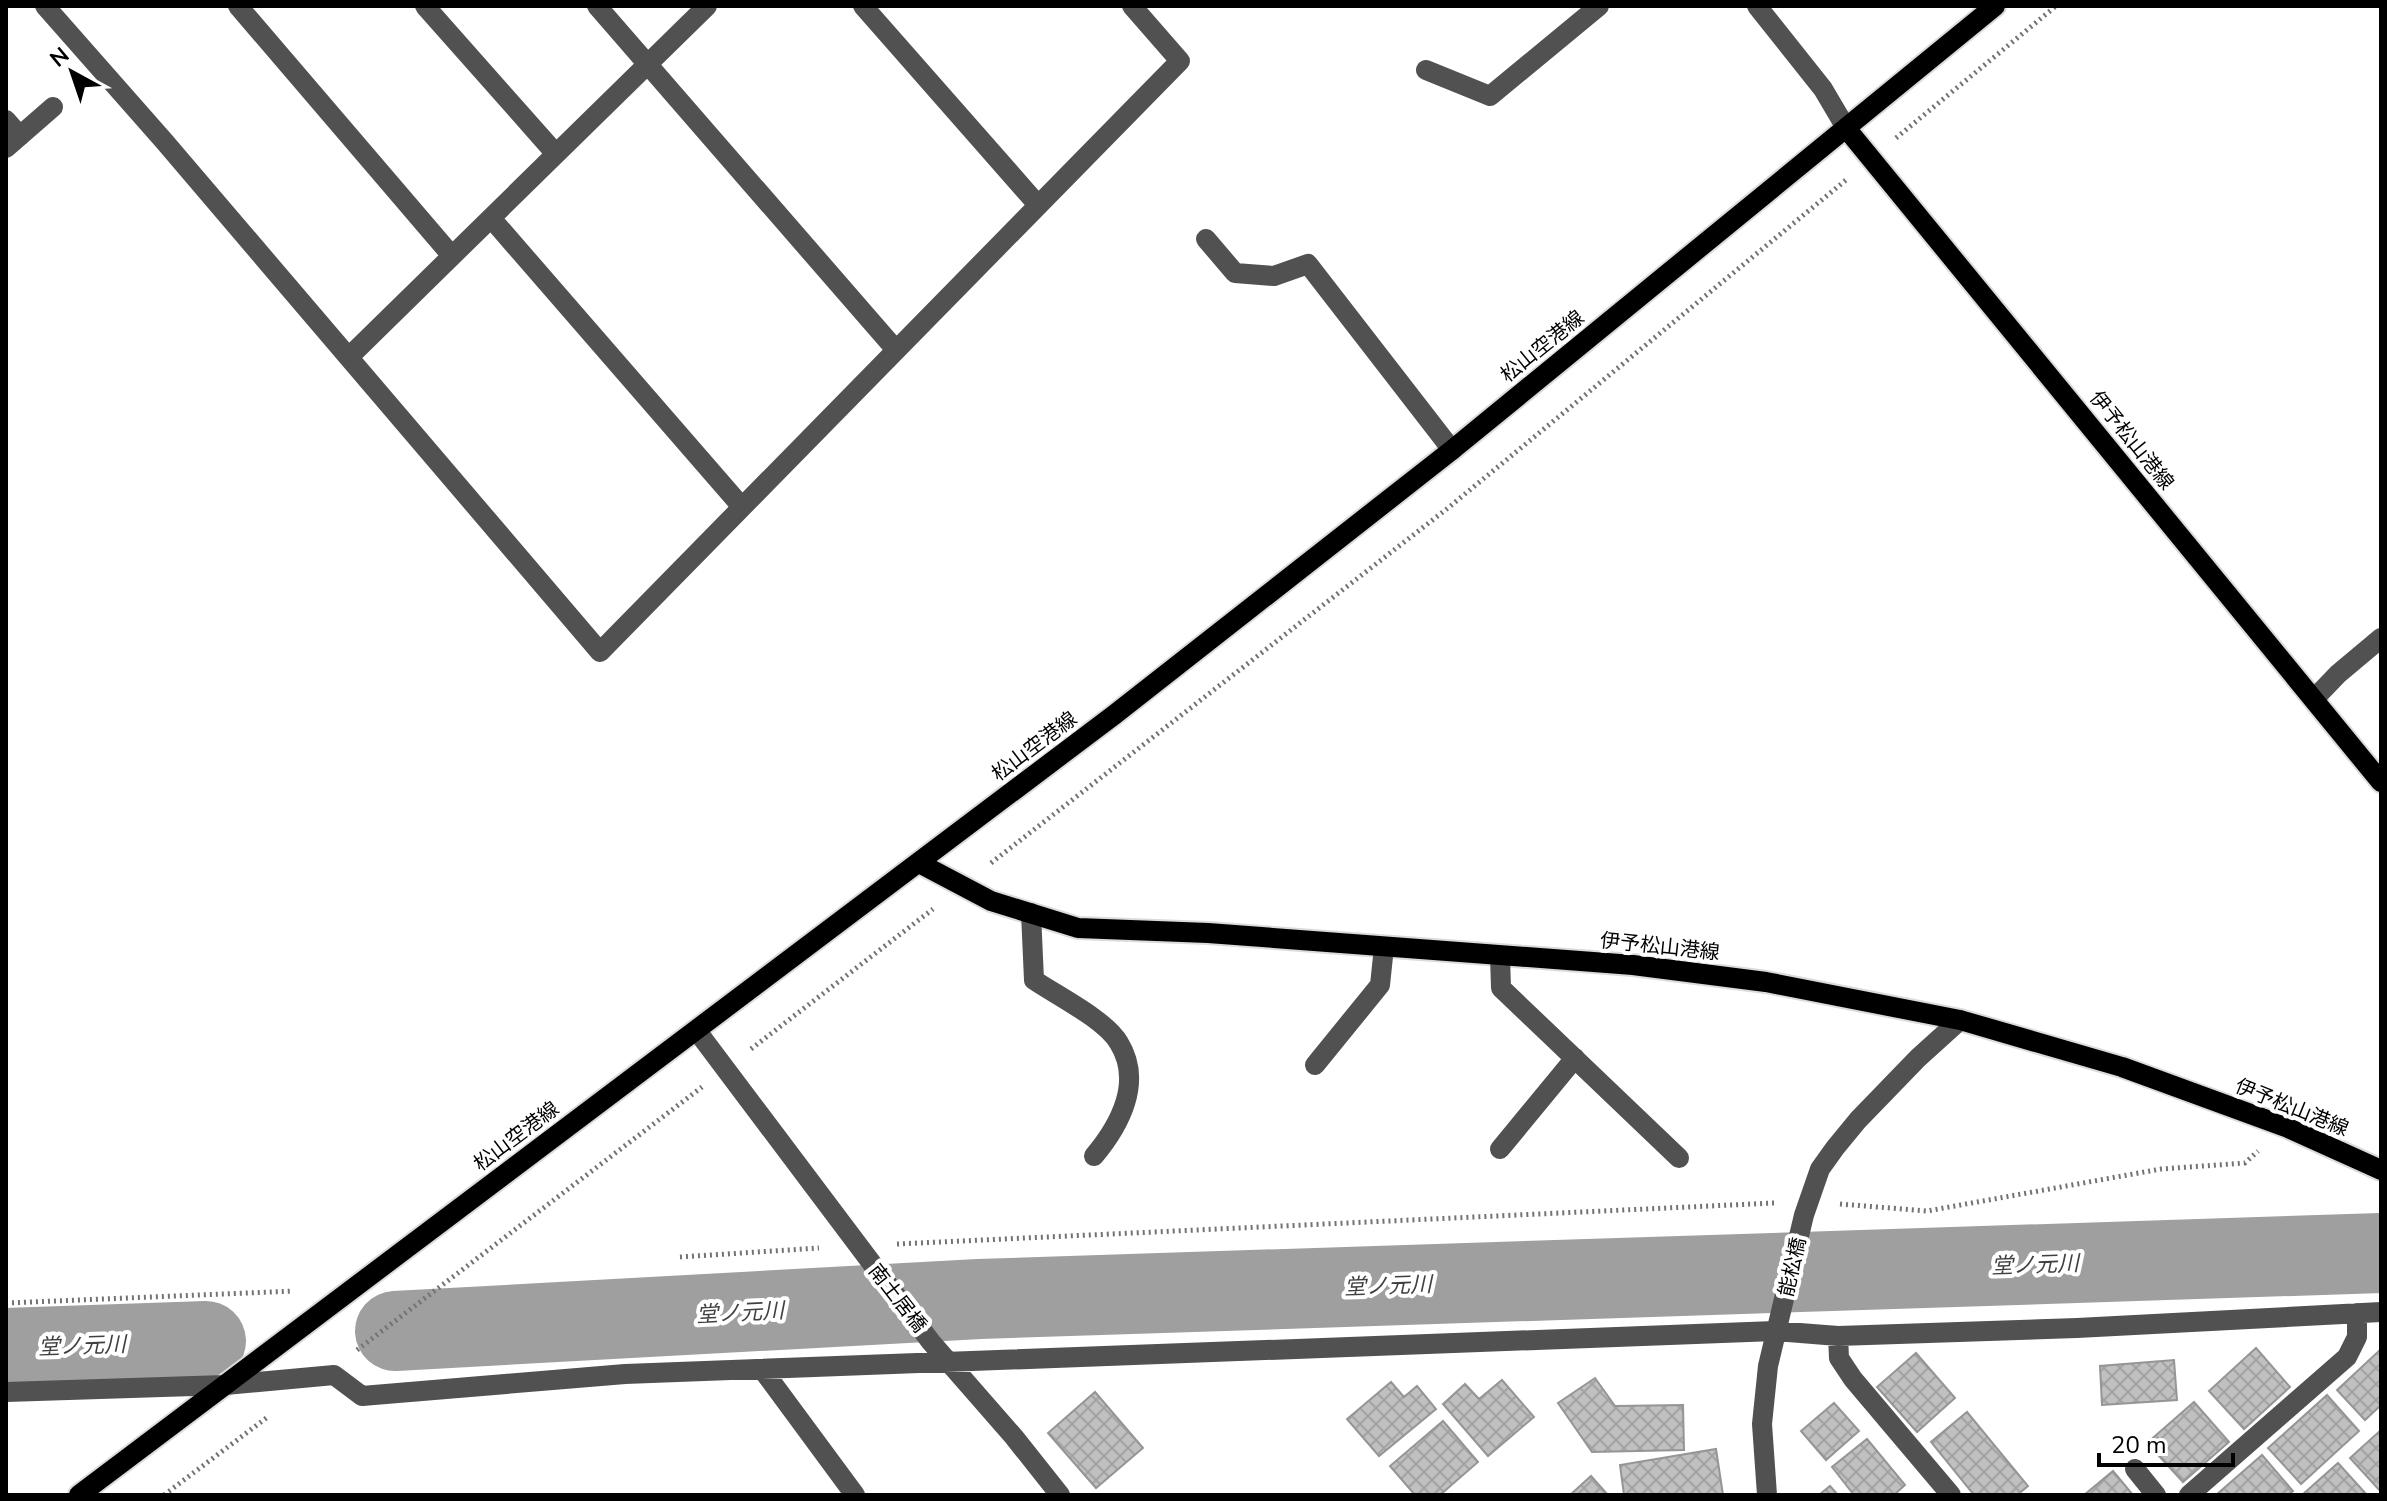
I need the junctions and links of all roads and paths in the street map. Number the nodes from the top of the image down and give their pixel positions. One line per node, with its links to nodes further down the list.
1 (45, 6): 25 (street)
2 (238, 6): 23 (street)
3 (425, 6): 18 (street)
4 (597, 6): 12 (street)
5 (707, 6): 12 (street)
6 (863, 6): 20 (street)
7 (1132, 6): 20 (street)
8 (1599, 6): 13 (street)
9 (1757, 6): 16 (street)
10 (1995, 6): 16 (main road, 松山空港線)
11 (2056, 6): 19 (path)
12 (648, 64): 18 (street); 24 (street)
13 (1426, 70)
14 (53, 107): 17 (street)
15 (6, 120): 17 (street)
16 (1846, 128): 19 (main road, 伊予松山港線); 26 (main road, 松山空港線)
17 (13, 142)
18 (556, 154): 21 (street)
19 (1871, 159): 29 (main road, 伊予松山港線); 32 (path)
20 (1038, 205): 24 (street)
21 (491, 218): 23 (street); 27 (street)
22 (1206, 239): 26 (street)
23 (452, 256): 25 (street)
24 (896, 350): 27 (street)
25 (349, 357): 27 (street)
26 (1452, 450): 31 (main road, 松山空港線)
27 (742, 507)
28 (2381, 638): 29 (street)
29 (2314, 699): 30 (main road, 伊予松山港線)
30 (2381, 782)
31 (919, 863): 32 (main road, 伊予松山港線); 37 (main road, 松山空港線)
32 (962, 886): 33 (main road, 伊予松山港線); 40 (path)
33 (1031, 913): 34 (main road, 伊予松山港線); 43 (street)
34 (1384, 947): 35 (main road, 伊予松山港線); 39 (street)
35 (1500, 956): 36 (main road, 伊予松山港線); 38 (street)
36 (1960, 1020): 41 (main road, 伊予松山港線); 46 (street, 能松橋)
37 (697, 1031): 40 (street, 南土居橋); 49 (main road, 松山空港線)
38 (1575, 1058): 42 (street); 44 (street)
39 (1315, 1065)
40 (725, 1069): 47 (street, 南土居橋); 57 (path)
41 (2286, 1127): 45 (main road, 伊予松山港線); 46 (path)
42 (1500, 1149)
43 (1094, 1156)
44 (1679, 1158)
45 (2381, 1170)
46 (1807, 1208): 47 (path); 53 (street, 能松橋)
47 (861, 1250): 48 (path); 55 (street, 南土居橋)
48 (680, 1257)
49 (351, 1289): 50 (path); 58 (main road, 松山空港線)
50 (6, 1303)
51 (2381, 1312): 52 (street)
52 (2357, 1313): 54 (street); 69 (street)
53 (1777, 1325): 54 (street); 55 (street); 66 (street, 能松橋)
54 (1838, 1336): 67 (street)
55 (948, 1363): 56 (street); 65 (street, 南土居橋)
56 (762, 1369): 57 (street); 64 (street)
57 (323, 1376): 58 (street)
58 (225, 1385): 59 (street); 62 (main road, 松山空港線)
59 (6, 1392)
60 (274, 1413): 63 (path)
61 (2135, 1469): 68 (street)
62 (79, 1495)
63 (164, 1495)
64 (855, 1495)
65 (1060, 1495)
66 (1767, 1495)
67 (1951, 1495)
68 (2156, 1495)
69 (2189, 1495)

